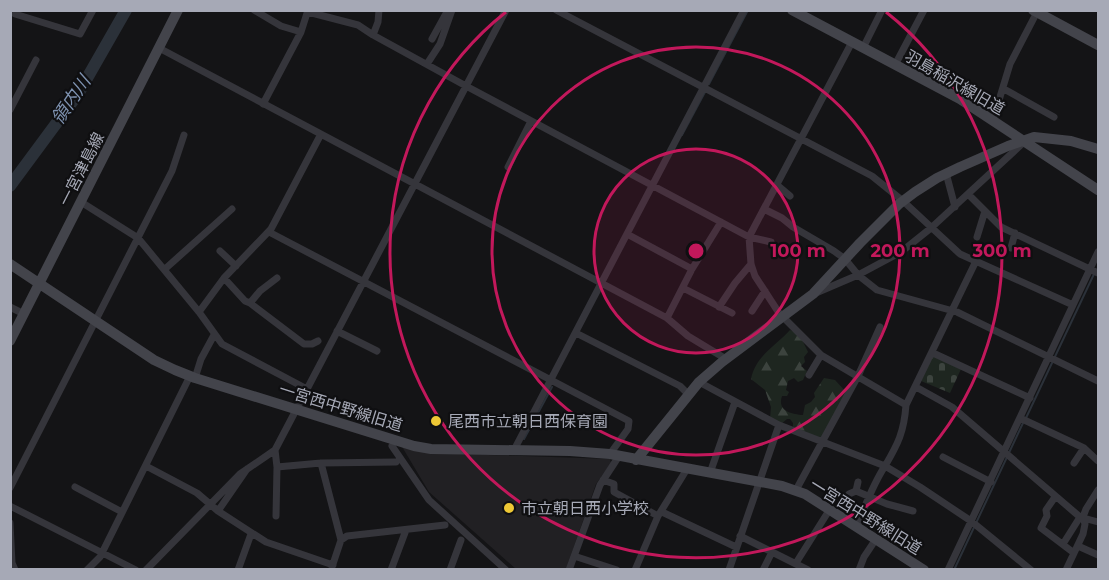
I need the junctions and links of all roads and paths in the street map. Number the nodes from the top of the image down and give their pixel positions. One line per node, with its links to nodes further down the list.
1 (93, 10): 14 (street)
2 (178, 10): 20 (street, 一宮津島線)
3 (254, 10): 15 (street)
4 (379, 10): 16 (street)
5 (450, 10): 17 (street); 23 (street)
6 (506, 10): 25 (street)
7 (556, 10): 26 (street)
8 (744, 10): 26 (street)
9 (792, 10): 18 (street, 羽島稲沢線旧道)
10 (882, 10): 21 (street)
11 (924, 10): 24 (street)
12 (308, 11): 15 (street); 16 (street)
13 (1035, 11): 19 (street); 27 (street)
14 (14, 14)
15 (301, 32): 28 (street)
16 (373, 35): 23 (street)
17 (432, 39)
18 (852, 42): 21 (street, 羽島稲沢線旧道); 35 (street)
19 (1098, 45)
20 (159, 48): 28 (street); 47 (street, 一宮津島線)
21 (863, 48): 24 (street, 羽島稲沢線旧道)
22 (36, 60): 29 (street)
23 (427, 64): 25 (street)
24 (895, 65): 32 (street, 羽島稲沢線旧道)
25 (465, 86): 31 (street); 40 (street)
26 (704, 88): 35 (street); 41 (street)
27 (1004, 88): 30 (street); 32 (street)
28 (263, 104): 33 (street)
29 (10, 110)
30 (1054, 117)
31 (531, 120): 38 (street); 41 (street)
32 (993, 120): 36 (street, 羽島稲沢線旧道)
33 (321, 134): 40 (street); 54 (street)
34 (184, 135): 59 (street)
35 (801, 140): 42 (street); 46 (street)
36 (1025, 141): 37 (street); 39 (street); 43 (street, 羽島稲沢線旧道); 44 (street)
37 (1098, 150)
38 (508, 167)
39 (946, 173): 46 (street); 48 (street)
40 (416, 185): 77 (street); 78 (street)
41 (652, 185): 52 (street); 56 (street)
42 (777, 185): 45 (street); 50 (street)
43 (1098, 190)
44 (969, 194): 48 (street); 51 (street)
45 (790, 196)
46 (903, 201): 53 (street); 64 (street)
47 (81, 202): 59 (street); 76 (street, 一宮津島線)
48 (955, 207): 53 (street)
49 (232, 209): 69 (street)
50 (764, 209): 57 (street); 64 (street)
51 (985, 211): 55 (street); 58 (street)
52 (721, 222): 57 (street); 70 (street)
53 (931, 228): 65 (street); 73 (street)
54 (269, 232): 68 (street); 78 (street)
55 (1015, 233): 61 (street); 71 (street)
56 (627, 234): 70 (street); 77 (street)
57 (749, 237): 60 (street); 67 (street)
58 (977, 237)
59 (138, 238): 69 (street); 93 (street)
60 (771, 242)
61 (1011, 248)
62 (220, 251): 68 (street)
63 (1098, 252): 71 (street)
64 (844, 259): 73 (street); 81 (street)
65 (976, 261): 83 (street); 87 (street)
66 (10, 264): 76 (street, 一宮西中野線旧道)
67 (751, 264): 80 (street); 85 (street)
68 (236, 266): 74 (street)
69 (165, 269): 88 (street)
70 (692, 269): 79 (street)
71 (1090, 269): 72 (street); 83 (street)
72 (1098, 273)
73 (858, 275): 81 (street); 87 (street)
74 (224, 278): 82 (street); 88 (street)
75 (278, 278): 82 (street)
76 (39, 282): 90 (street, 一宮津島線); 93 (street, 一宮西中野線旧道)
77 (601, 282): 92 (street); 96 (street)
78 (364, 283): 95 (street); 108 (street)
79 (682, 288): 85 (street); 92 (street)
80 (765, 291): 86 (street); 91 (street)
81 (813, 294): 91 (street)
82 (250, 303): 99 (street)
83 (1073, 305): 103 (street)
84 (10, 307): 90 (street)
85 (720, 307): 89 (street)
86 (752, 311)
87 (952, 311): 101 (street); 103 (street)
88 (199, 312): 97 (street)
89 (732, 313)
90 (24, 314): 98 (street, 一宮津島線)
91 (783, 315): 102 (street); 104 (street)
92 (667, 318): 104 (street)
93 (96, 320): 107 (street, 一宮西中野線旧道); 146 (street)
94 (880, 327): 106 (street)
95 (337, 331): 100 (street); 112 (street)
96 (576, 333): 108 (street); 113 (street)
97 (214, 335): 107 (street); 112 (street)
98 (10, 341)
99 (318, 341)
100 (377, 351)
101 (933, 353): 111 (street); 114 (street)
102 (821, 356): 105 (street); 106 (street)
103 (1049, 357): 109 (street); 114 (street)
104 (726, 359): 110 (street)
105 (809, 375)
106 (858, 376): 116 (street); 122 (street)
107 (192, 377): 117 (street); 118 (street, 一宮西中野線旧道)
108 (550, 381): 126 (street); 128 (street)
109 (1098, 381)
110 (699, 382): 113 (street); 115 (street)
111 (916, 387): 116 (street); 127 (street)
112 (308, 389): 118 (street)
113 (688, 394): 130 (street)
114 (1030, 398): 120 (street)
115 (735, 402): 121 (street); 140 (street)
116 (906, 405): 137 (street)
117 (175, 408): 119 (street); 135 (street)
118 (296, 409): 125 (street); 126 (street, 一宮西中野線旧道)
119 (181, 415)
120 (1020, 418): 124 (street); 127 (street)
121 (779, 425): 122 (street); 142 (street)
122 (822, 441): 137 (street); 147 (street)
123 (392, 446): 190 (street)
124 (1084, 448): 131 (street); 134 (street)
125 (275, 450): 136 (street); 138 (street)
126 (514, 450): 128 (street, 一宮西中野線旧道)
127 (1005, 452): 144 (street); 150 (street)
128 (614, 455): 130 (street, 一宮西中野線旧道); 141 (street)
129 (943, 457): 144 (street)
130 (636, 460): 139 (street, 一宮西中野線旧道)
131 (1098, 461)
132 (396, 462): 133 (street)
133 (321, 463): 136 (street); 170 (street)
134 (1074, 463)
135 (146, 466): 151 (street); 156 (street)
136 (277, 466): 158 (street)
137 (885, 466): 149 (street); 160 (street)
138 (248, 467): 151 (street); 154 (street)
139 (687, 469): 140 (street, 一宮西中野線旧道); 157 (street)
140 (710, 473): 142 (street, 一宮西中野線旧道)
141 (603, 480): 157 (street); 179 (street)
142 (759, 482): 147 (street, 一宮西中野線旧道); 168 (street)
143 (858, 482): 149 (street)
144 (991, 482): 160 (street)
145 (75, 487): 156 (street)
146 (10, 488)
147 (796, 490): 153 (street, 一宮西中野線旧道)
148 (1098, 490): 159 (street)
149 (870, 496): 155 (street); 164 (street)
150 (1055, 497): 159 (street); 173 (street)
151 (209, 504): 154 (street); 186 (street)
152 (10, 506): 176 (street)
153 (830, 509): 164 (street, 一宮西中野線旧道); 180 (street)
154 (218, 511): 166 (street)
155 (913, 511)
156 (122, 512): 176 (street)
157 (660, 514): 174 (street); 193 (street)
158 (276, 516)
159 (1081, 517): 161 (street); 173 (street); 175 (street)
160 (971, 521): 198 (street); 199 (street)
161 (1098, 522)
162 (10, 523): 183 (street)
163 (445, 525): 165 (street)
164 (856, 526): 169 (street, 一宮西中野線旧道)
165 (406, 530): 170 (street); 188 (street)
166 (251, 534): 172 (street); 187 (street)
167 (275, 535): 172 (street)
168 (740, 536): 174 (street); 177 (street)
169 (876, 539): 182 (street, 一宮西中野線旧道); 197 (street)
170 (341, 540): 181 (street)
171 (461, 540): 189 (street)
172 (272, 544): 181 (street)
173 (1063, 544): 175 (street)
174 (736, 547): 194 (street)
175 (1076, 549): 178 (street); 200 (street)
176 (102, 551): 184 (street); 185 (street)
177 (772, 552): 180 (street); 195 (street)
178 (1098, 555)
179 (574, 556): 191 (street); 192 (street)
180 (796, 563): 196 (street)
181 (332, 567)
182 (922, 569)
183 (15, 570)
184 (87, 570)
185 (136, 570)
186 (146, 570)
187 (238, 570)
188 (391, 570)
189 (450, 570)
190 (506, 570)
191 (568, 570)
192 (617, 570)
193 (635, 570)
194 (729, 570)
195 (763, 570)
196 (808, 570)
197 (859, 570)
198 (948, 570)
199 (1031, 570)
200 (1066, 570)

